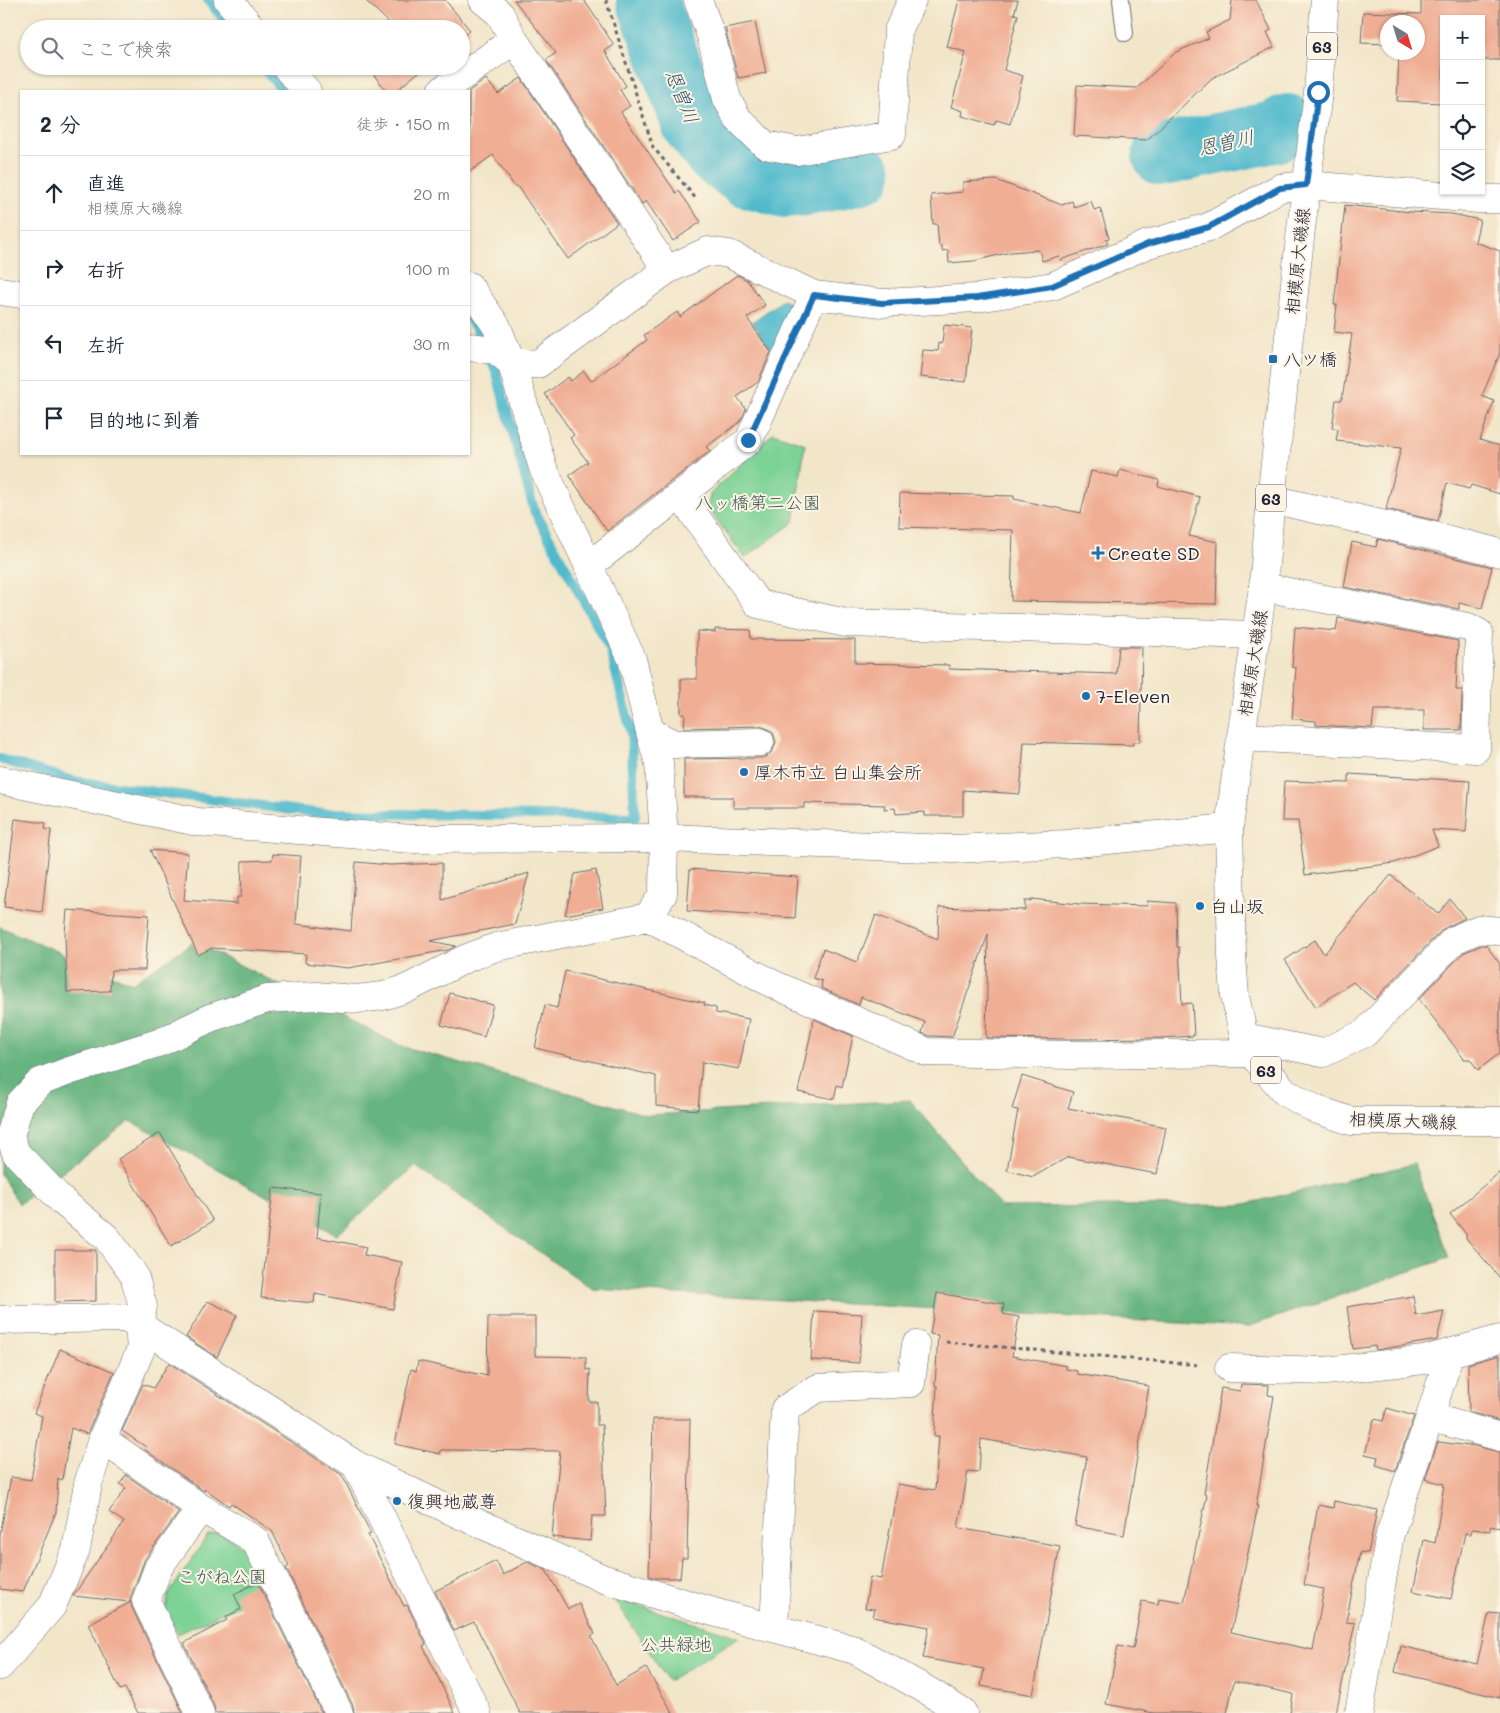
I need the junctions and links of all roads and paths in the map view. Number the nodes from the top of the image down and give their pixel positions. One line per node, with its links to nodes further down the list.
1 (228, 0): 8 (street)
2 (483, 0): 10 (street)
3 (606, 0): 18 (path)
4 (698, 0): 5 (street)
5 (912, 0)
6 (1121, 0): 9 (lane)
7 (1325, 0): 16 (street, 相模原大磯線 / 63)
8 (245, 20)
9 (1125, 33)
10 (514, 40): 11 (street); 19 (street)
11 (470, 71)
12 (293, 75): 14 (street)
13 (464, 75): 15 (street)
14 (306, 90)
15 (442, 90)
16 (1307, 176): 17 (street); 23 (street); 26 (street, 相模原大磯線 / 63)
17 (1500, 199)
18 (697, 200)
19 (667, 270): 23 (street); 24 (street)
20 (470, 287): 24 (street)
21 (0, 291): 22 (street)
22 (20, 294)
23 (814, 295): 25 (street)
24 (488, 352): 28 (street)
25 (680, 496): 28 (street); 30 (street)
26 (1271, 498): 27 (street); 29 (street, 相模原大磯線 / 63)
27 (1500, 553)
28 (588, 566): 31 (street)
29 (1263, 587): 30 (street, 相模原大磯線 / 63); 32 (street)
30 (1257, 635): 32 (street, 相模原大磯線 / 63)
31 (650, 732): 33 (street); 36 (street)
32 (1241, 737): 35 (street, 相模原大磯線 / 63)
33 (760, 742)
34 (0, 780): 36 (street)
35 (1229, 828): 36 (street); 39 (street, 相模原大磯線 / 63)
36 (664, 838): 37 (street)
37 (648, 917): 39 (street); 42 (street)
38 (1500, 931): 39 (street)
39 (1247, 1045): 40 (street, 相模原大磯線 / 63)
40 (1500, 1121)
41 (0, 1320): 42 (street)
42 (139, 1325): 50 (street); 51 (street)
43 (1500, 1339): 46 (street)
44 (944, 1341): 47 (path)
45 (916, 1345): 53 (street)
46 (1450, 1353): 47 (street); 48 (street)
47 (1230, 1368)
48 (1430, 1418): 49 (street); 59 (street)
49 (1500, 1437)
50 (102, 1439): 52 (street); 54 (street)
51 (356, 1465): 53 (street); 57 (street)
52 (201, 1508): 55 (street); 56 (street)
53 (774, 1628): 58 (street)
54 (0, 1666)
55 (200, 1713)
56 (339, 1713)
57 (477, 1713)
58 (963, 1713)
59 (1359, 1713)

